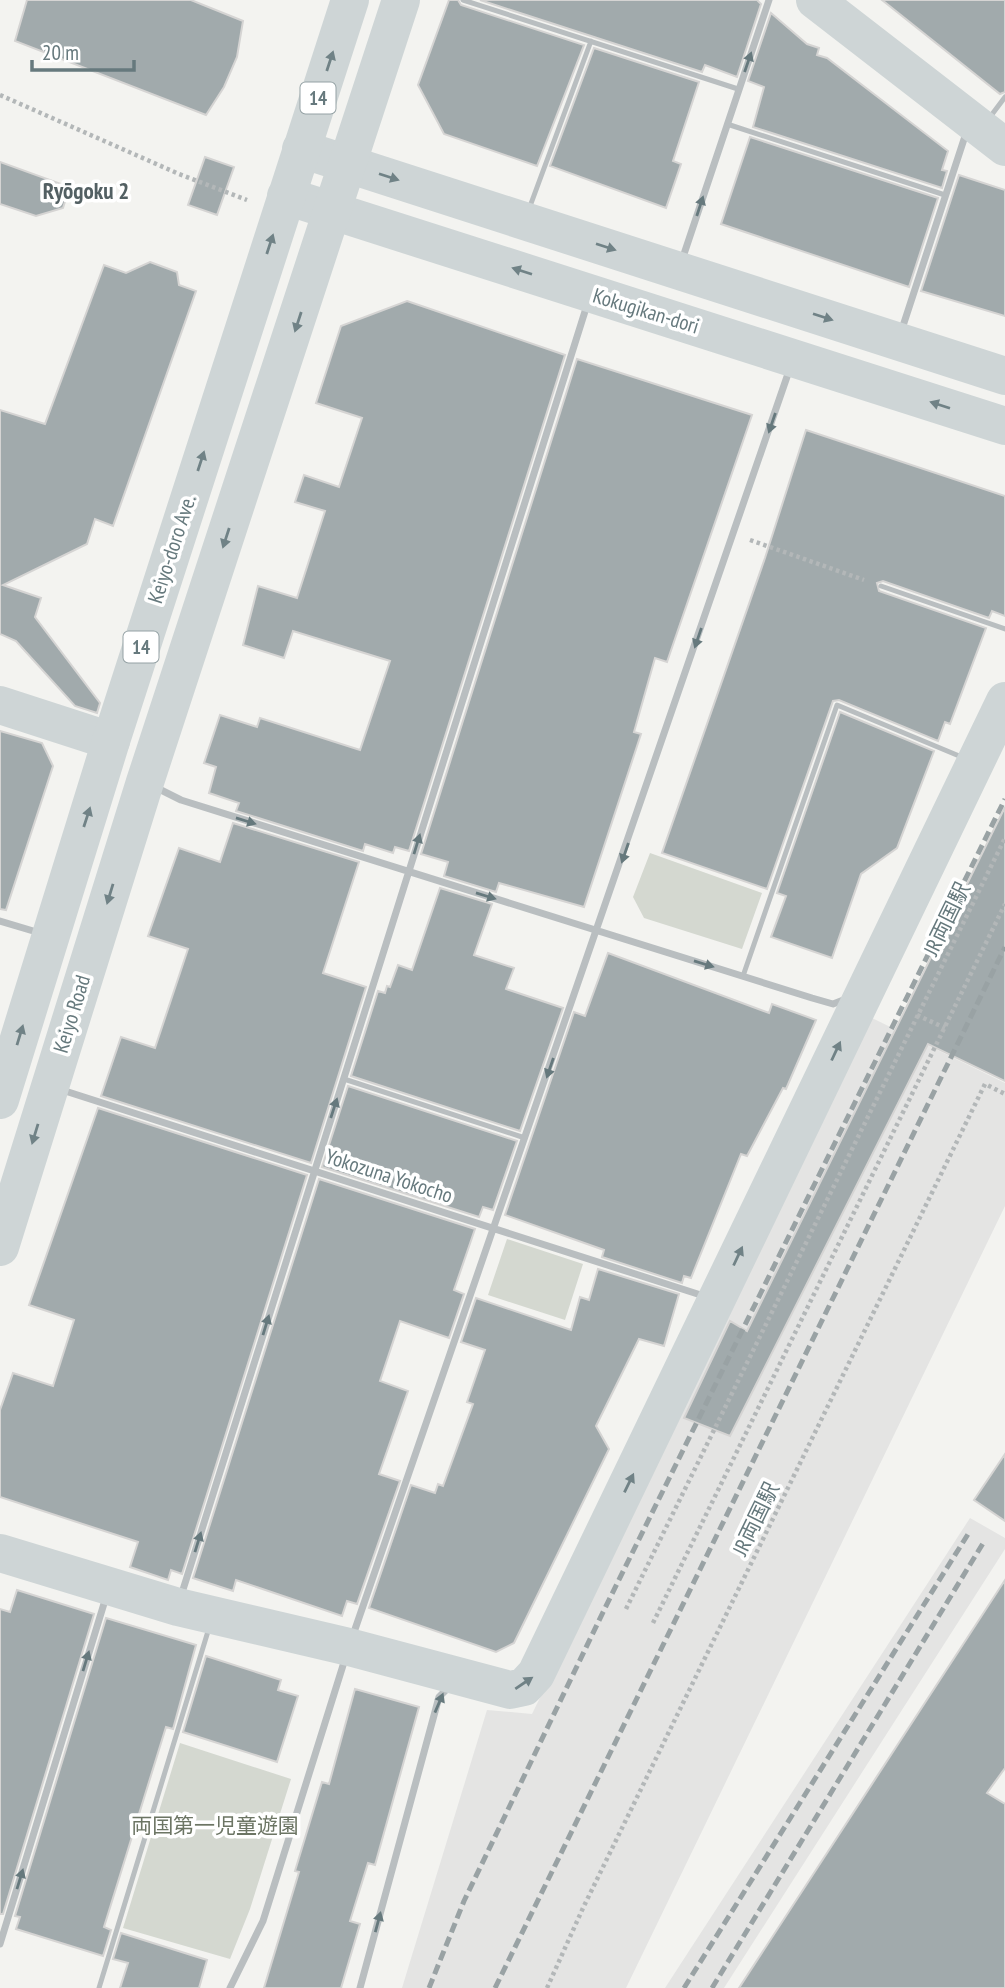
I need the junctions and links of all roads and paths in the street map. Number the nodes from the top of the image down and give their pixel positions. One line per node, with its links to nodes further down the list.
1 (350, 0): 12 (main road, Keiyo-doro Ave. / 14, one-way to 1)
2 (401, 0): 13 (main road, 14)
3 (463, 0): 6 (lane)
4 (769, 0): 7 (street, one-way to 4)
5 (815, 0): 11 (main road)
6 (591, 41): 7 (lane); 17 (lane)
7 (738, 89): 10 (street)
8 (0, 95): 15 (path)
9 (1005, 97): 11 (lane)
10 (727, 124): 14 (lane); 18 (street, one-way to 10)
11 (985, 131): 14 (street)
12 (301, 149): 13 (main road); 15 (main road, Keiyo-doro Ave. / 14)
13 (349, 164): 16 (main road, 14); 17 (main road, one-way to 17)
14 (945, 195): 20 (street)
15 (286, 196): 16 (main road, Kokugikan-dori); 29 (main road, Keiyo-doro Ave. / 14, one-way to 15)
16 (333, 210): 19 (main road, Kokugikan-dori, one-way to 16); 31 (main road, 14, one-way to 31)
17 (525, 220): 18 (main road, one-way to 18)
18 (679, 270): 20 (main road, one-way to 20)
19 (591, 293): 21 (main road, Kokugikan-dori); 33 (street, one-way to 19)
20 (898, 341): 22 (main road)
21 (793, 358): 23 (main road, Kokugikan-dori, one-way to 21); 24 (street, one-way to 24)
22 (1005, 376)
23 (1005, 426)
24 (734, 534): 25 (path); 36 (street, one-way to 36)
25 (881, 586): 26 (lane)
26 (1005, 629)
27 (1005, 701): 30 (main road)
28 (0, 705): 29 (main road)
29 (111, 741): 37 (main road, Keiyo-doro Ave. / 14, one-way to 29)
30 (975, 762): 38 (lane); 39 (main road)
31 (145, 782): 33 (street, one-way to 33); 44 (main road, Keiyo Road / 14, one-way to 44)
32 (1005, 838): 40 (path, JR両国駅)
33 (409, 872): 36 (street, one-way to 36); 42 (street)
34 (1005, 904): 41 (path)
35 (0, 921): 37 (street)
36 (598, 932): 38 (street, one-way to 38); 46 (street, one-way to 46)
37 (50, 936): 43 (main road, Keiyo-doro Ave. / 14, one-way to 37)
38 (743, 976): 39 (street)
39 (864, 993): 50 (main road, one-way to 39)
40 (918, 1015): 41 (path); 53 (path, JR両国駅)
41 (945, 1028): 55 (path)
42 (344, 1079): 46 (lane); 47 (street, one-way to 42)
43 (2, 1086)
44 (49, 1086): 47 (street, Yokozuna Yokocho); 49 (main road, Keiyo Road / 14, one-way to 49)
45 (1005, 1094): 62 (path, JR両国駅)
46 (525, 1138): 48 (street)
47 (315, 1170): 48 (street, Yokozuna Yokocho); 54 (street, one-way to 47)
48 (494, 1229): 50 (street, Yokozuna Yokocho); 56 (street)
49 (0, 1247)
50 (718, 1300): 57 (main road, one-way to 50)
51 (0, 1553): 52 (main road)
52 (109, 1587): 54 (main road); 58 (street, one-way to 52)
53 (626, 1609)
54 (195, 1611): 56 (main road); 59 (lane)
55 (653, 1623)
56 (348, 1647): 57 (main road); 60 (street)
57 (460, 1677): 61 (street, one-way to 57)
58 (0, 1944)
59 (99, 1988)
60 (230, 1988)
61 (360, 1988)
62 (548, 1988)

